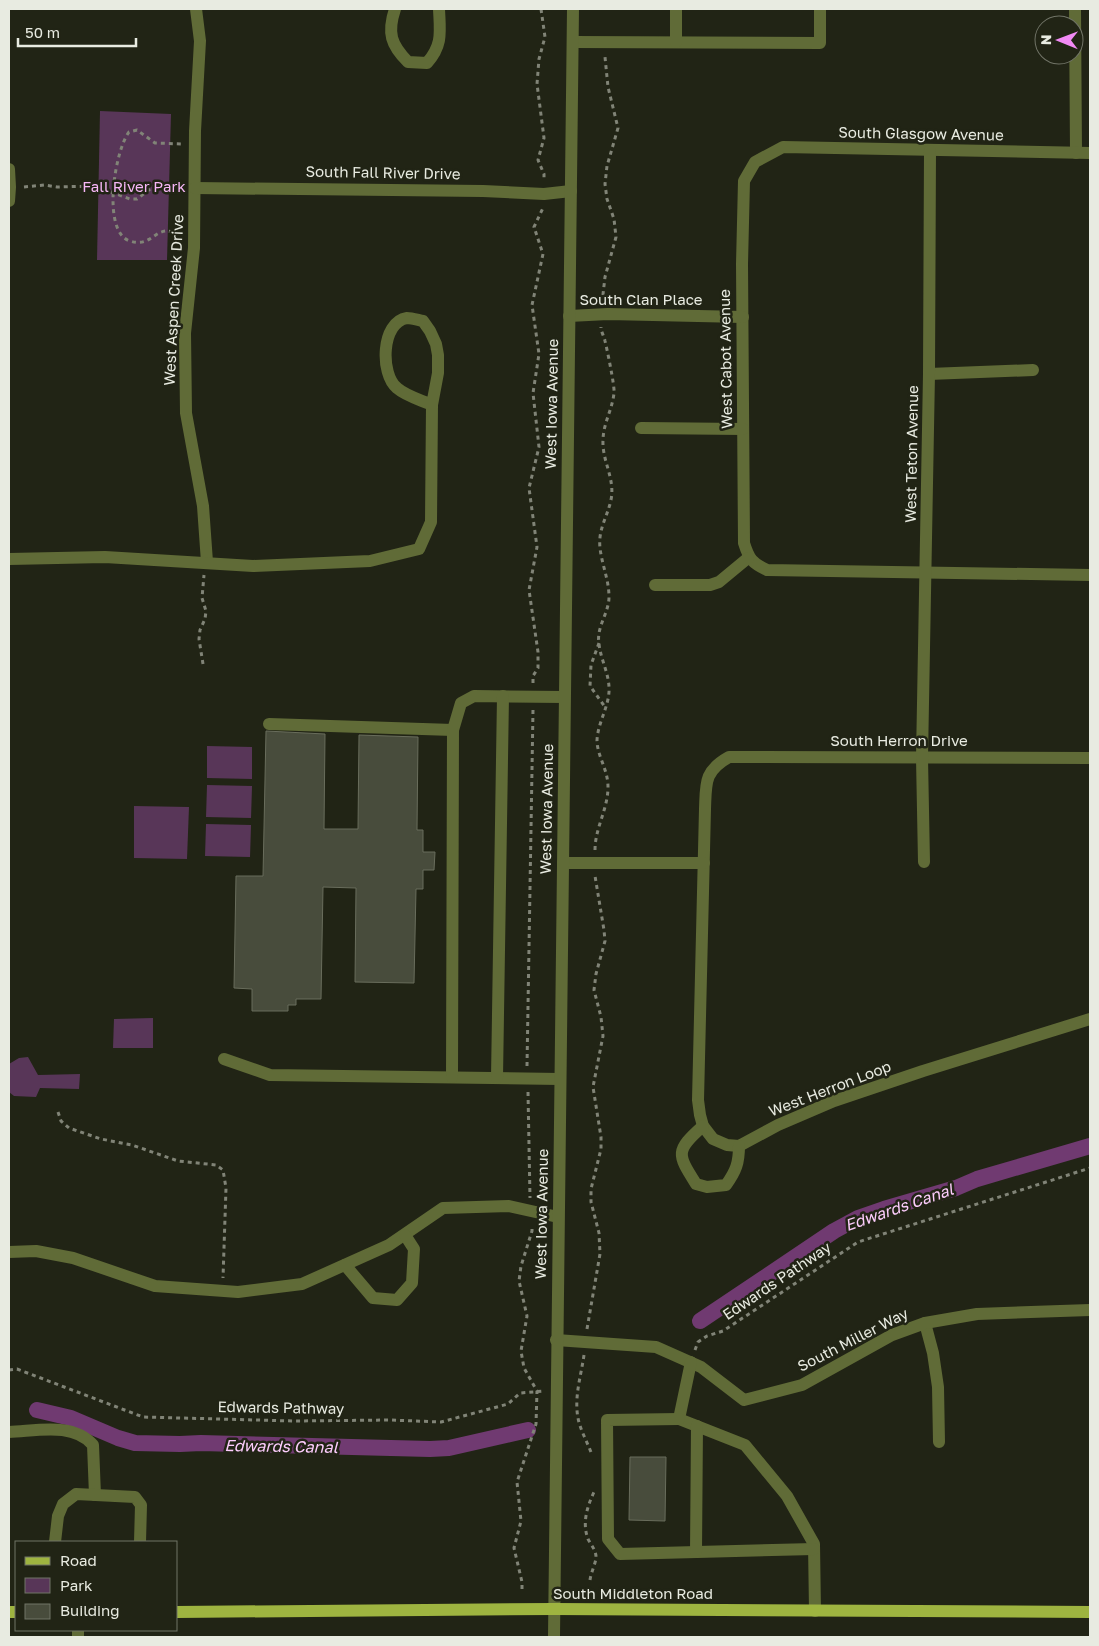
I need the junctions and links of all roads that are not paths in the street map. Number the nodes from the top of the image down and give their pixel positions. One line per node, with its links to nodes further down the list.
1 (196, 9): 15 (street, West Aspen Creek Drive)
2 (395, 9): 3 (street)
3 (440, 9)
4 (573, 9): 8 (street, West Iowa Avenue)
5 (676, 9): 9 (street)
6 (820, 9): 9 (street)
7 (1075, 9): 11 (street)
8 (573, 42): 9 (street); 16 (street, West Iowa Avenue)
9 (676, 42)
10 (930, 150): 11 (street, South Glasgow Avenue); 13 (street, South Glasgow Avenue); 21 (street, West Teton Avenue)
11 (1076, 153): 12 (street, South Glasgow Avenue)
12 (1090, 153)
13 (755, 162): 19 (street, West Cabot Avenue)
14 (9, 169): 17 (street)
15 (195, 188): 16 (street, South Fall River Drive); 27 (street, West Aspen Creek Drive)
16 (571, 191): 18 (street, West Iowa Avenue)
17 (9, 201)
18 (570, 316): 19 (street, South Clan Place); 32 (street, West Iowa Avenue)
19 (743, 317): 24 (street, West Cabot Avenue)
20 (1033, 370): 21 (street)
21 (929, 374): 28 (street, West Teton Avenue)
22 (432, 405): 22 (street); 27 (street)
23 (641, 428): 24 (street)
24 (743, 429): 25 (street, West Cabot Avenue)
25 (748, 558): 28 (street); 30 (street)
26 (9, 559): 27 (street)
27 (207, 562)
28 (926, 573): 29 (street); 35 (street, West Teton Avenue)
29 (1090, 575)
30 (655, 585)
31 (503, 696): 32 (street); 34 (street); 43 (street)
32 (564, 697): 38 (street, West Iowa Avenue)
33 (270, 724): 34 (street)
34 (453, 730): 42 (street)
35 (922, 758): 36 (street, South Herron Drive); 37 (street, West Teton Avenue); 39 (street, South Herron Drive)
36 (1090, 758)
37 (924, 862)
38 (562, 863): 39 (street); 44 (street, West Iowa Avenue)
39 (704, 864): 45 (street)
40 (1090, 1019): 46 (street, West Herron Loop)
41 (224, 1059): 42 (street)
42 (452, 1077): 43 (street)
43 (497, 1078): 44 (street)
44 (560, 1079): 47 (street, West Iowa Avenue)
45 (703, 1126): 46 (street); 46 (street)
46 (739, 1146)
47 (558, 1217): 48 (street); 53 (street, West Iowa Avenue)
48 (405, 1235): 50 (street); 50 (street)
49 (9, 1252): 50 (street)
50 (345, 1265)
51 (1090, 1310): 52 (street, South Miller Way)
52 (925, 1323): 54 (street, South Miller Way); 58 (street)
53 (556, 1340): 54 (street, South Miller Way); 64 (street, West Iowa Avenue)
54 (691, 1362): 55 (street)
55 (679, 1419): 56 (street); 63 (street)
56 (697, 1426): 62 (street); 63 (street)
57 (9, 1432): 59 (street)
58 (939, 1442)
59 (95, 1495): 60 (street); 61 (street)
60 (55, 1541)
61 (140, 1541)
62 (814, 1549): 63 (street); 65 (street)
63 (696, 1552)
64 (554, 1609): 65 (main road, South Middleton Road); 66 (main road, South Middleton Road); 68 (street, West Iowa Avenue)
65 (815, 1611): 67 (main road, South Middleton Road)
66 (178, 1612)
67 (1090, 1612)
68 (554, 1637)

